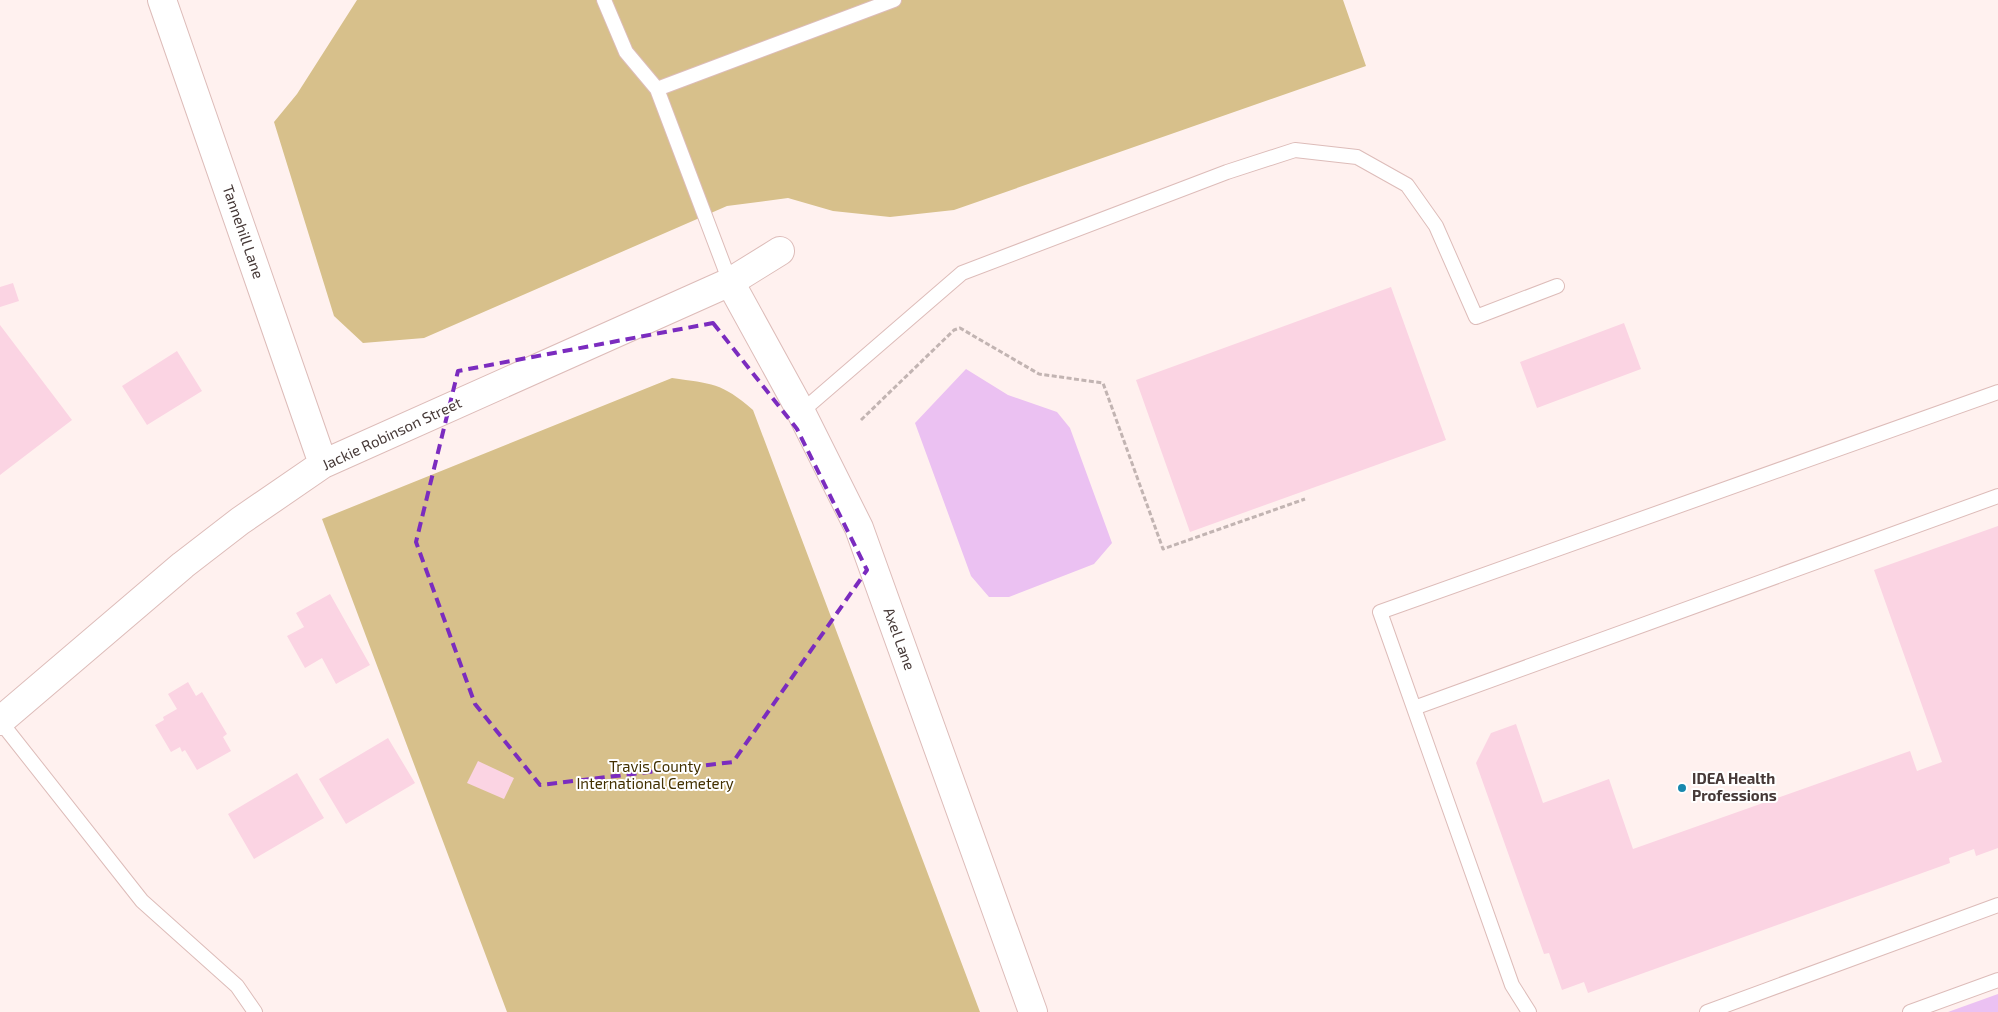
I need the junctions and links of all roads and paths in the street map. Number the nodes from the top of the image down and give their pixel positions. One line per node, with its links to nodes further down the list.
1 (162, 0): 11 (street, Tannehill Lane)
2 (604, 0): 4 (lane)
3 (894, 0): 4 (lane)
4 (657, 89): 6 (lane)
5 (780, 251): 6 (street, Jackie Robinson Street)
6 (730, 282): 9 (street, Axel Lane); 11 (street, Jackie Robinson Street)
7 (1557, 286): 9 (lane)
8 (1998, 392): 14 (lane)
9 (802, 412): 19 (street, Axel Lane)
10 (861, 420): 13 (path)
11 (323, 464): 15 (street, Jackie Robinson Street)
12 (1998, 496): 14 (lane)
13 (1305, 499)
14 (1414, 708): 20 (lane)
15 (0, 721): 18 (lane)
16 (1998, 905): 21 (lane)
17 (1998, 980): 22 (lane)
18 (255, 1012)
19 (1033, 1012)
20 (1529, 1012)
21 (1707, 1012)
22 (1910, 1012)

